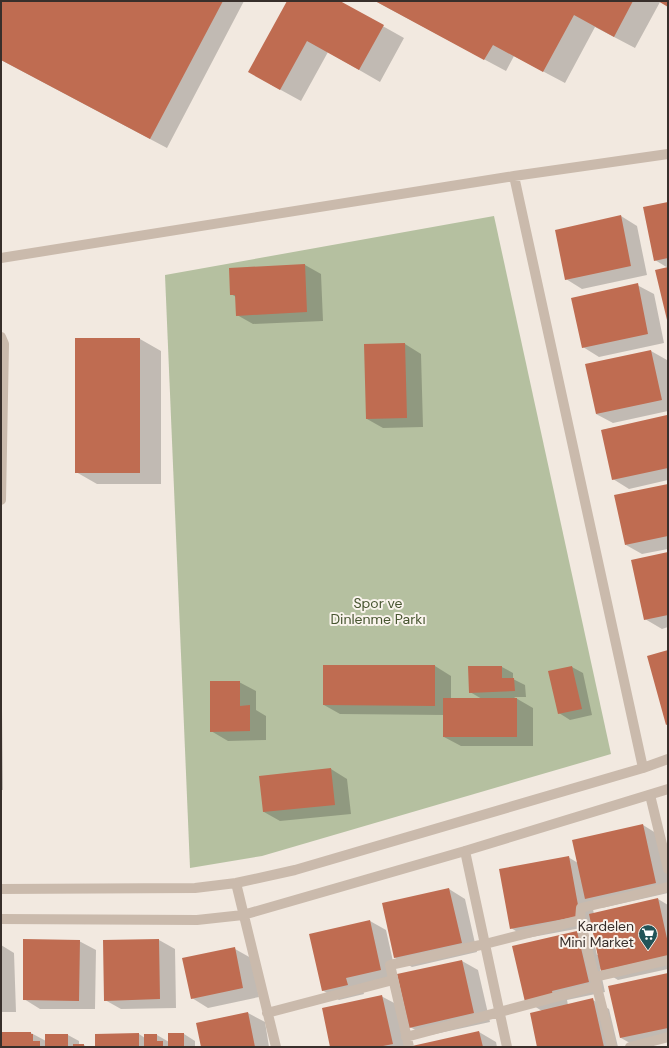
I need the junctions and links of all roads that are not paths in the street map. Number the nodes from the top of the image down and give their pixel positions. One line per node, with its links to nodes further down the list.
1 (668, 154): 2 (street)
2 (514, 176): 3 (street); 7 (street)
3 (1, 258)
4 (1, 337): 5 (street)
5 (1, 500)
6 (668, 759): 7 (street)
7 (644, 768): 12 (street)
8 (668, 789): 9 (street)
9 (650, 795): 10 (street); 11 (street)
10 (465, 851): 15 (street); 18 (street)
11 (668, 869)
12 (236, 883): 14 (street); 15 (street)
13 (668, 887): 17 (street)
14 (1, 889)
15 (243, 915): 16 (street); 23 (street)
16 (1, 919)
17 (580, 920): 18 (street); 21 (street)
18 (485, 944): 20 (street); 22 (street)
19 (668, 960): 21 (street)
20 (393, 980): 23 (street); 25 (street)
21 (596, 982): 22 (street); 28 (street)
22 (499, 1012): 25 (street); 27 (street)
23 (267, 1013): 26 (street)
24 (668, 1037): 29 (street)
25 (406, 1044)
26 (276, 1047)
27 (507, 1047)
28 (612, 1047)
29 (630, 1047)

